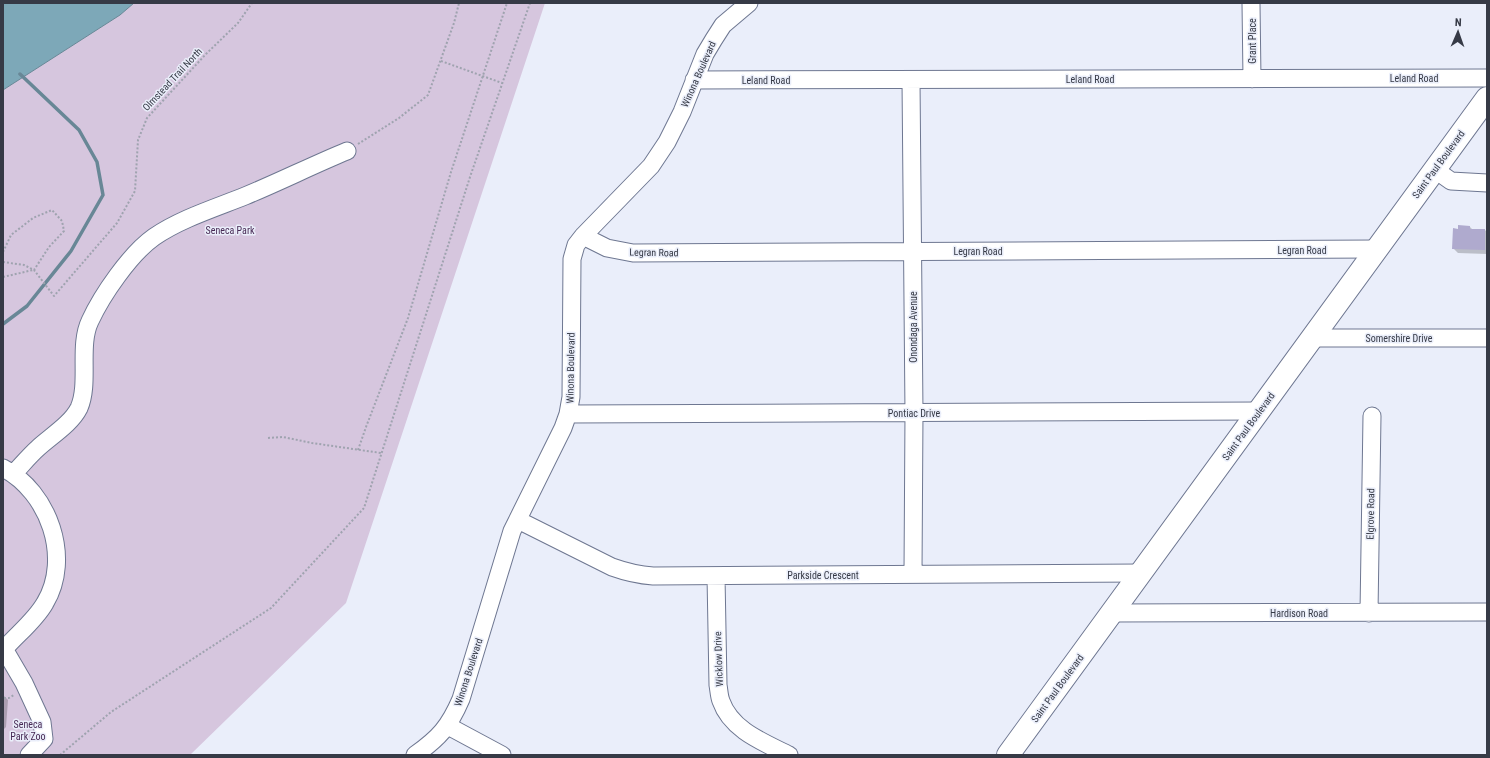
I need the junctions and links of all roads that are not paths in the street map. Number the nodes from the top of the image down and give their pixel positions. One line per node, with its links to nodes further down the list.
1 (749, 3): 5 (street, Winona Boulevard)
2 (1251, 3): 4 (street, Grant Place)
3 (1487, 78): 4 (street, Leland Road)
4 (1252, 79): 6 (street, Leland Road)
5 (694, 80): 6 (street, Leland Road); 11 (street, Winona Boulevard)
6 (911, 80): 13 (street, Onondaga Avenue)
7 (1487, 98): 9 (main road, Saint Paul Boulevard)
8 (347, 151): 20 (street)
9 (1434, 169): 10 (street); 12 (main road, Saint Paul Boulevard)
10 (1487, 183)
11 (583, 236): 13 (street, Legran Road); 18 (street, Winona Boulevard)
12 (1376, 249): 13 (street, Legran Road); 14 (main road, Saint Paul Boulevard)
13 (913, 251): 17 (street, Onondaga Avenue)
14 (1312, 338): 15 (street, Somershire Drive); 16 (main road, Saint Paul Boulevard)
15 (1487, 338)
16 (1259, 411): 17 (street, Pontiac Drive); 22 (main road, Saint Paul Boulevard)
17 (914, 413): 18 (street, Pontiac Drive); 23 (street, Onondaga Avenue)
18 (568, 414): 21 (street, Winona Boulevard)
19 (1372, 416): 27 (street, Elgrove Road)
20 (8, 471): 28 (street)
21 (518, 520): 24 (street, Parkside Crescent); 29 (street, Winona Boulevard)
22 (1140, 573): 23 (street, Parkside Crescent); 26 (main road, Saint Paul Boulevard)
23 (913, 574): 24 (street, Parkside Crescent)
24 (716, 576): 33 (street, Wicklow Drive)
25 (1487, 612): 27 (street, Hardison Road)
26 (1111, 613): 27 (street, Hardison Road); 34 (main road, Saint Paul Boulevard)
27 (1369, 613)
28 (5, 655): 30 (street)
29 (448, 726): 31 (street, Winona Boulevard); 32 (street)
30 (29, 755)
31 (415, 755)
32 (502, 755)
33 (789, 755)
34 (1008, 755)

